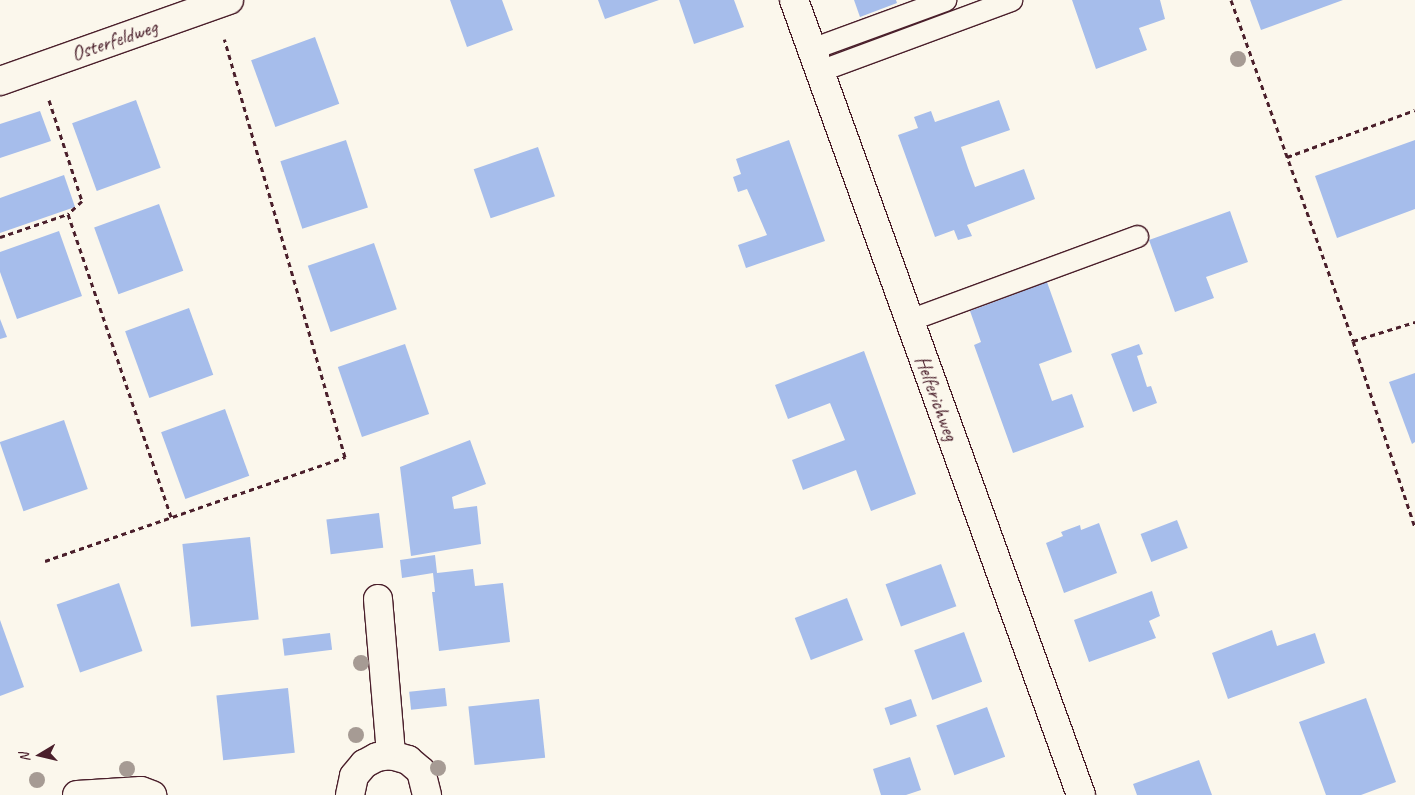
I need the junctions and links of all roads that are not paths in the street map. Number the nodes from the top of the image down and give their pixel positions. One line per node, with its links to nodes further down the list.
1 (794, 0): 5 (street, Helferichweg)
2 (945, 0): 5 (lane)
3 (1011, 0): 5 (lane)
4 (221, 3): 6 (street, Osterfeldweg)
5 (815, 60): 8 (street, Helferichweg)
6 (0, 81)
7 (1137, 236): 8 (lane)
8 (909, 320): 15 (street, Helferichweg)
9 (378, 599): 10 (street)
10 (391, 755): 13 (street); 14 (street)
11 (77, 795): 12 (street)
12 (152, 795)
13 (350, 795)
14 (427, 795)
15 (1080, 795)

